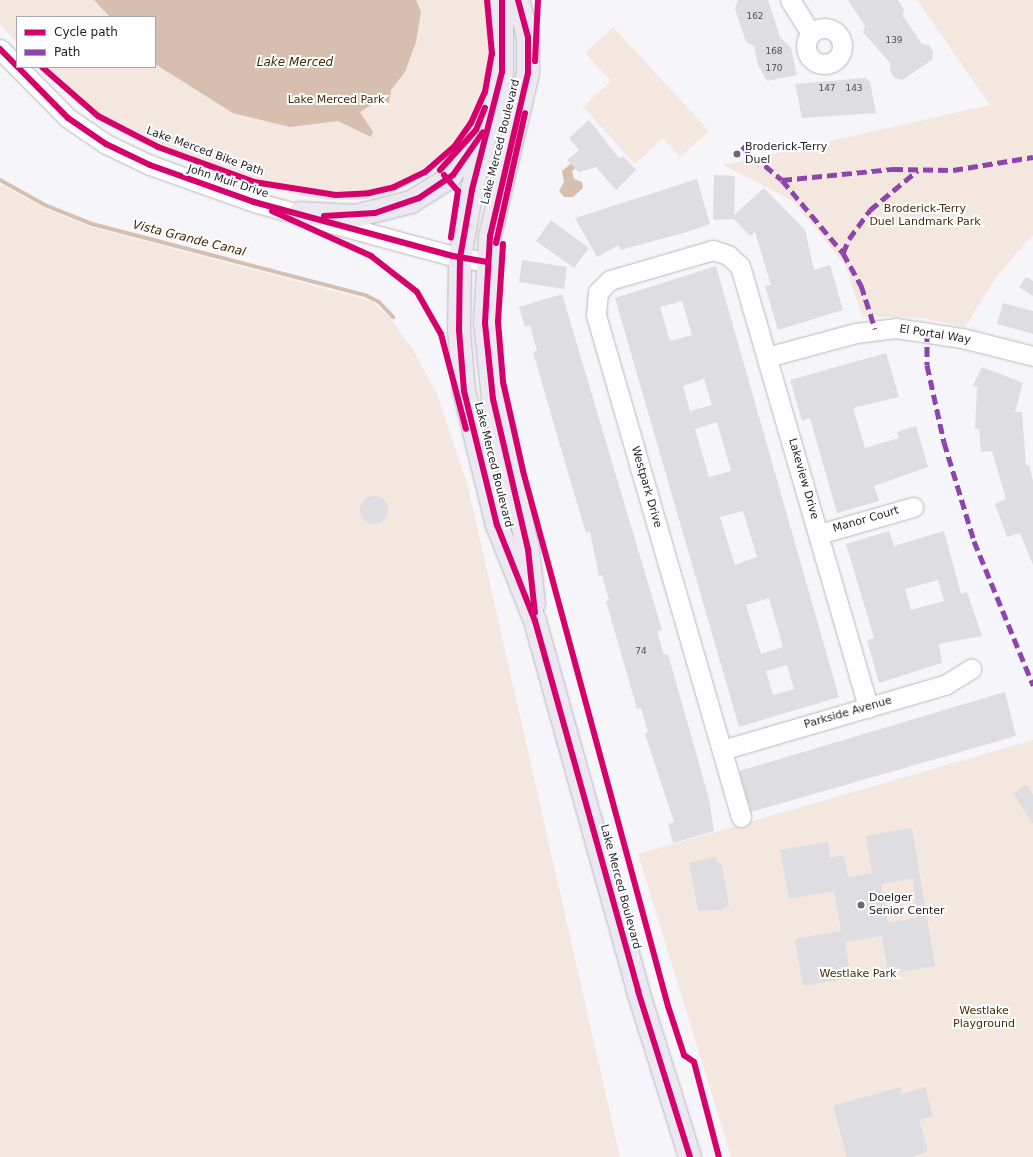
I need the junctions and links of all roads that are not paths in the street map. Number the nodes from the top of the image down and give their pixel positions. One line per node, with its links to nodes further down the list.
1 (502, 0): 8 (main road, Lake Merced Boulevard)
2 (518, 0): 12 (main road, Lake Merced Boulevard)
3 (798, 6): 4 (street)
4 (811, 33)
5 (0, 50): 6 (street, John Muir Drive)
6 (16, 67)
7 (17, 68): 9 (street, John Muir Drive)
8 (492, 116): 9 (main road); 11 (main road, Lake Merced Boulevard)
9 (300, 213): 11 (street, John Muir Drive)
10 (728, 255): 14 (street, Lakeview Drive); 20 (street, Westpark Drive)
11 (460, 258): 12 (street, John Muir Drive); 17 (main road, Lake Merced Boulevard)
12 (487, 262): 17 (main road, Lake Merced Boulevard)
13 (1033, 356): 14 (street, El Portal Way)
14 (767, 357): 16 (street, Lakeview Drive)
15 (913, 507): 16 (street, Manor Court)
16 (819, 534): 19 (street, Lakeview Drive)
17 (536, 621): 22 (main road, Lake Merced Boulevard)
18 (971, 669): 19 (street, Parkside Avenue)
19 (868, 708): 20 (street, Parkside Avenue)
20 (722, 750): 21 (street, Westpark Drive)
21 (741, 817)
22 (690, 1157)

